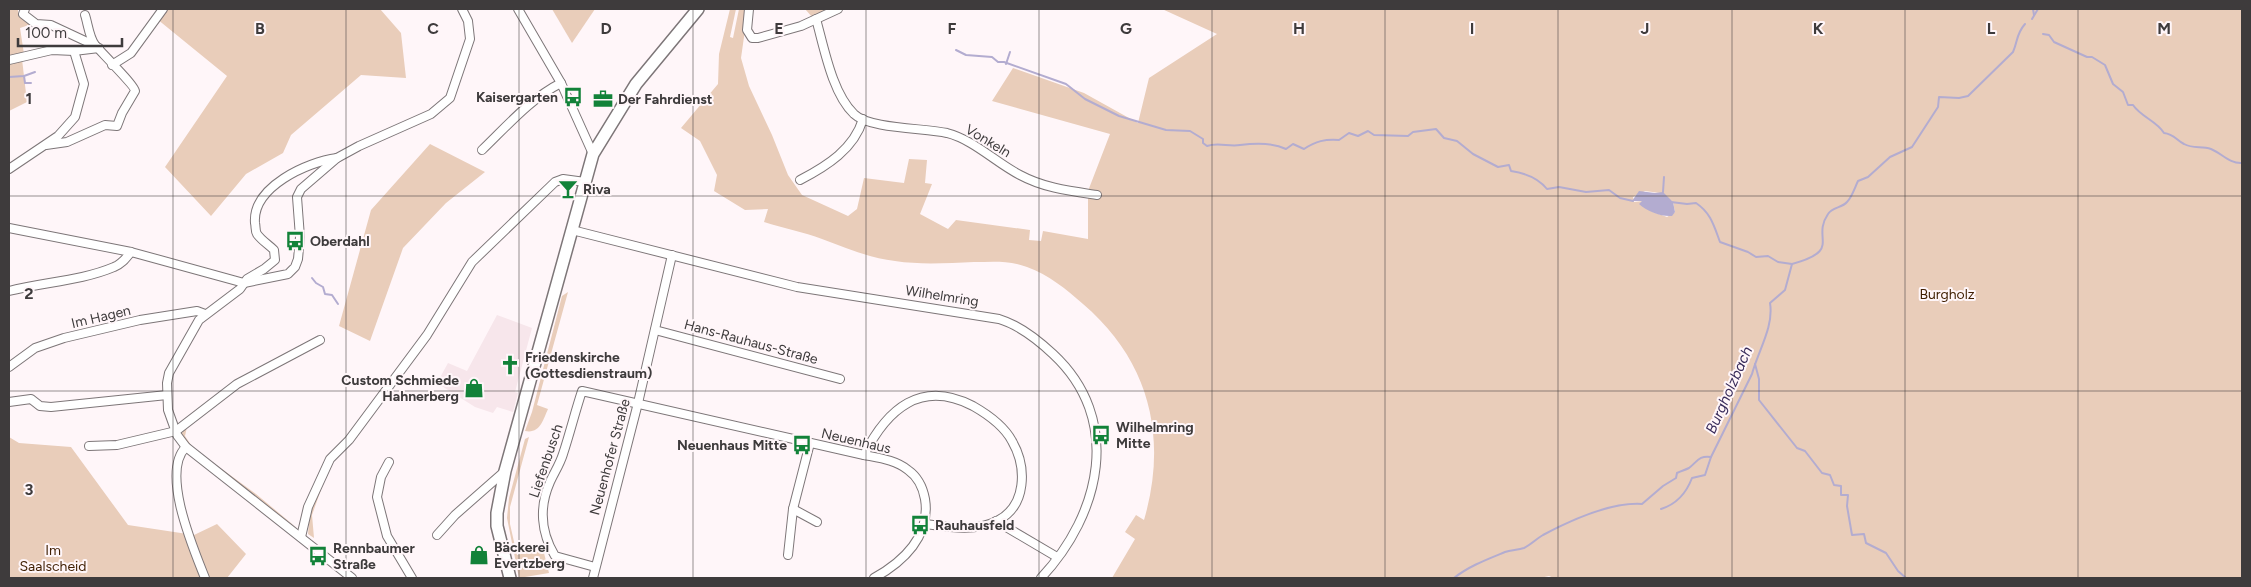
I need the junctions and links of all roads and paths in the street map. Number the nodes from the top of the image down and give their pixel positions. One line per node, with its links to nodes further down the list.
1 (25, 9): 10 (street)
2 (163, 9): 13 (street)
3 (462, 9): 19 (street)
4 (518, 9): 14 (street)
5 (698, 9): 18 (main road)
6 (749, 9): 9 (street)
7 (838, 9): 9 (street)
8 (85, 15): 10 (street)
9 (816, 19): 15 (street)
10 (98, 47): 11 (street); 13 (street)
11 (74, 51): 12 (street); 16 (street)
12 (9, 60)
13 (112, 65): 16 (street)
14 (561, 83): 17 (street); 18 (street)
15 (863, 119): 21 (street); 23 (street, Vonkeln)
16 (46, 144): 20 (street)
17 (482, 150)
18 (593, 154): 22 (main road)
19 (337, 158): 28 (street); 28 (street)
20 (9, 169)
21 (800, 180)
22 (585, 182): 25 (main road); 51 (street)
23 (1097, 195)
24 (9, 228): 26 (street)
25 (572, 230): 27 (street, Wilhelmring); 45 (main road)
26 (131, 252): 28 (street); 29 (street)
27 (672, 255): 31 (street, Neuenhofer Straße); 53 (street, Wilhelmring)
28 (244, 283): 30 (street)
29 (9, 291)
30 (205, 314): 33 (street, Im Hagen); 36 (street)
31 (655, 330): 34 (street, Hans-Rauhaus-Straße); 38 (street, Neuenhofer Straße)
32 (320, 340): 39 (street)
33 (9, 367)
34 (840, 379)
35 (582, 391): 38 (street, Neuenhaus); 54 (street, Liefenbusch)
36 (167, 395): 37 (street); 39 (street)
37 (9, 402)
38 (638, 403): 40 (street, Neuenhaus); 54 (street, Neuenhofer Straße)
39 (176, 431): 41 (street); 42 (street)
40 (810, 443): 43 (street, Neuenhaus); 46 (street, Neuenhaus)
41 (89, 446)
42 (186, 447): 51 (street); 55 (street)
43 (864, 455): 47 (street); 49 (street, Neuenhaus)
44 (389, 462): 57 (street)
45 (505, 471): 50 (street); 58 (main road)
46 (793, 509): 48 (street); 52 (street, Neuenhaus)
47 (996, 521): 49 (street); 53 (street)
48 (816, 522)
49 (925, 524): 60 (street, Neuenhaus)
50 (437, 536)
51 (302, 537): 56 (street)
52 (788, 555)
53 (1057, 557): 61 (street, Wilhelmring)
54 (595, 566): 59 (street, Neuenhofer Straße)
55 (205, 578)
56 (352, 578)
57 (412, 578)
58 (510, 578)
59 (593, 578)
60 (874, 578)
61 (1041, 578)

